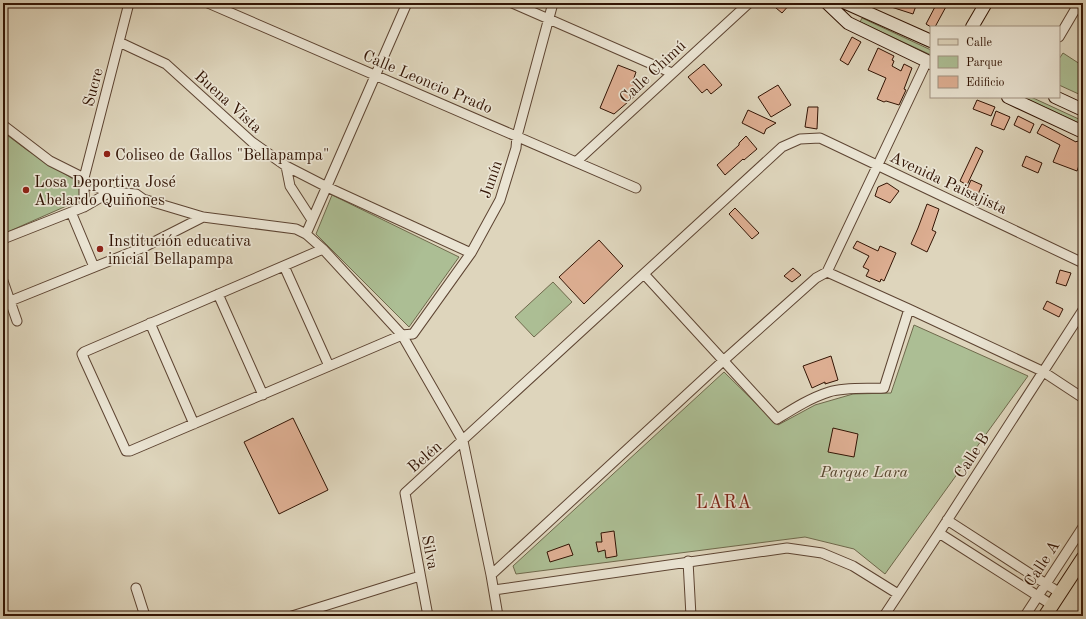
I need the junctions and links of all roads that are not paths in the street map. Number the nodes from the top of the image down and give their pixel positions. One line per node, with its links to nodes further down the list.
1 (129, 3): 15 (street, Sucre)
2 (208, 3): 18 (street, Calle Leoncio Prado)
3 (407, 3): 18 (street)
4 (512, 3): 11 (street)
5 (553, 3): 11 (street, Junín)
6 (749, 3): 17 (street, Calle Chimú)
7 (827, 3): 16 (street)
8 (848, 3): 14 (street)
9 (986, 3): 12 (street)
10 (1079, 3): 13 (street)
11 (548, 19): 17 (street); 24 (street, Junín)
12 (973, 26)
13 (1060, 35)
14 (930, 40)
15 (119, 42): 28 (street, Buena Vista); 29 (street, Sucre)
16 (929, 62): 27 (street)
17 (672, 73): 26 (street, Calle Chimú)
18 (375, 75): 24 (street, Calle Leoncio Prado); 30 (street)
19 (1010, 98): 23 (street)
20 (1058, 98): 21 (street)
21 (1083, 110)
22 (3, 126): 29 (street)
23 (1083, 132)
24 (516, 136): 26 (street, Calle Leoncio Prado); 40 (street, Junín)
25 (800, 139): 27 (street, Avenida Paisajista); 45 (street, Belén)
26 (576, 162): 31 (street, Calle Leoncio Prado)
27 (877, 165): 41 (street, Avenida Paisajista); 44 (street)
28 (286, 166): 30 (street, Buena Vista); 36 (street)
29 (84, 180): 32 (street); 33 (street, Sucre)
30 (327, 187): 36 (street); 40 (street, Buena Vista)
31 (636, 188)
32 (110, 192): 33 (street); 35 (street)
33 (84, 207): 34 (street)
34 (72, 212): 38 (street); 43 (street)
35 (203, 217): 37 (street); 43 (street)
36 (312, 220): 37 (street)
37 (306, 234): 39 (street)
38 (3, 239)
39 (323, 249): 42 (street); 53 (street)
40 (471, 253): 53 (street, Junín)
41 (1083, 263)
42 (284, 266): 47 (street); 55 (street)
43 (94, 267): 48 (street)
44 (826, 272): 49 (street); 54 (street)
45 (644, 274): 54 (street); 60 (street, Belén)
46 (3, 281): 48 (street)
47 (218, 294): 52 (street); 57 (street)
48 (7, 303): 51 (street)
49 (909, 309): 54 (street); 56 (street)
50 (1083, 310): 56 (street, Calle B)
51 (17, 321)
52 (150, 323): 59 (street); 59 (street, Junín)
53 (402, 335): 55 (street, Junín); 60 (street)
54 (723, 361): 68 (street)
55 (329, 366): 57 (street, Junín)
56 (1042, 371): 58 (street); 62 (street, Calle B)
57 (263, 394): 59 (street, Junín)
58 (1083, 398)
59 (194, 424)
60 (463, 441): 61 (street, Belén); 68 (street)
61 (405, 494): 67 (street, Silva)
62 (947, 520): 64 (street, Calle B); 69 (street)
63 (1083, 527): 69 (street, Calle A)
64 (939, 533): 73 (street, Calle B); 74 (street)
65 (1083, 558): 72 (main road)
66 (688, 561): 71 (street); 73 (street); 80 (street)
67 (420, 576): 77 (street); 78 (street, Silva)
68 (491, 576): 71 (street)
69 (1046, 584): 72 (street); 74 (street, Calle A)
70 (136, 588): 76 (street)
71 (494, 590): 79 (street)
72 (1060, 593): 75 (main road)
73 (898, 594): 81 (street, Calle B)
74 (1038, 596): 75 (street); 82 (street, Calle A)
75 (1052, 605): 83 (main road)
76 (145, 616)
77 (292, 616)
78 (428, 616)
79 (498, 616)
80 (691, 616)
81 (884, 616)
82 (1025, 616)
83 (1045, 616)

